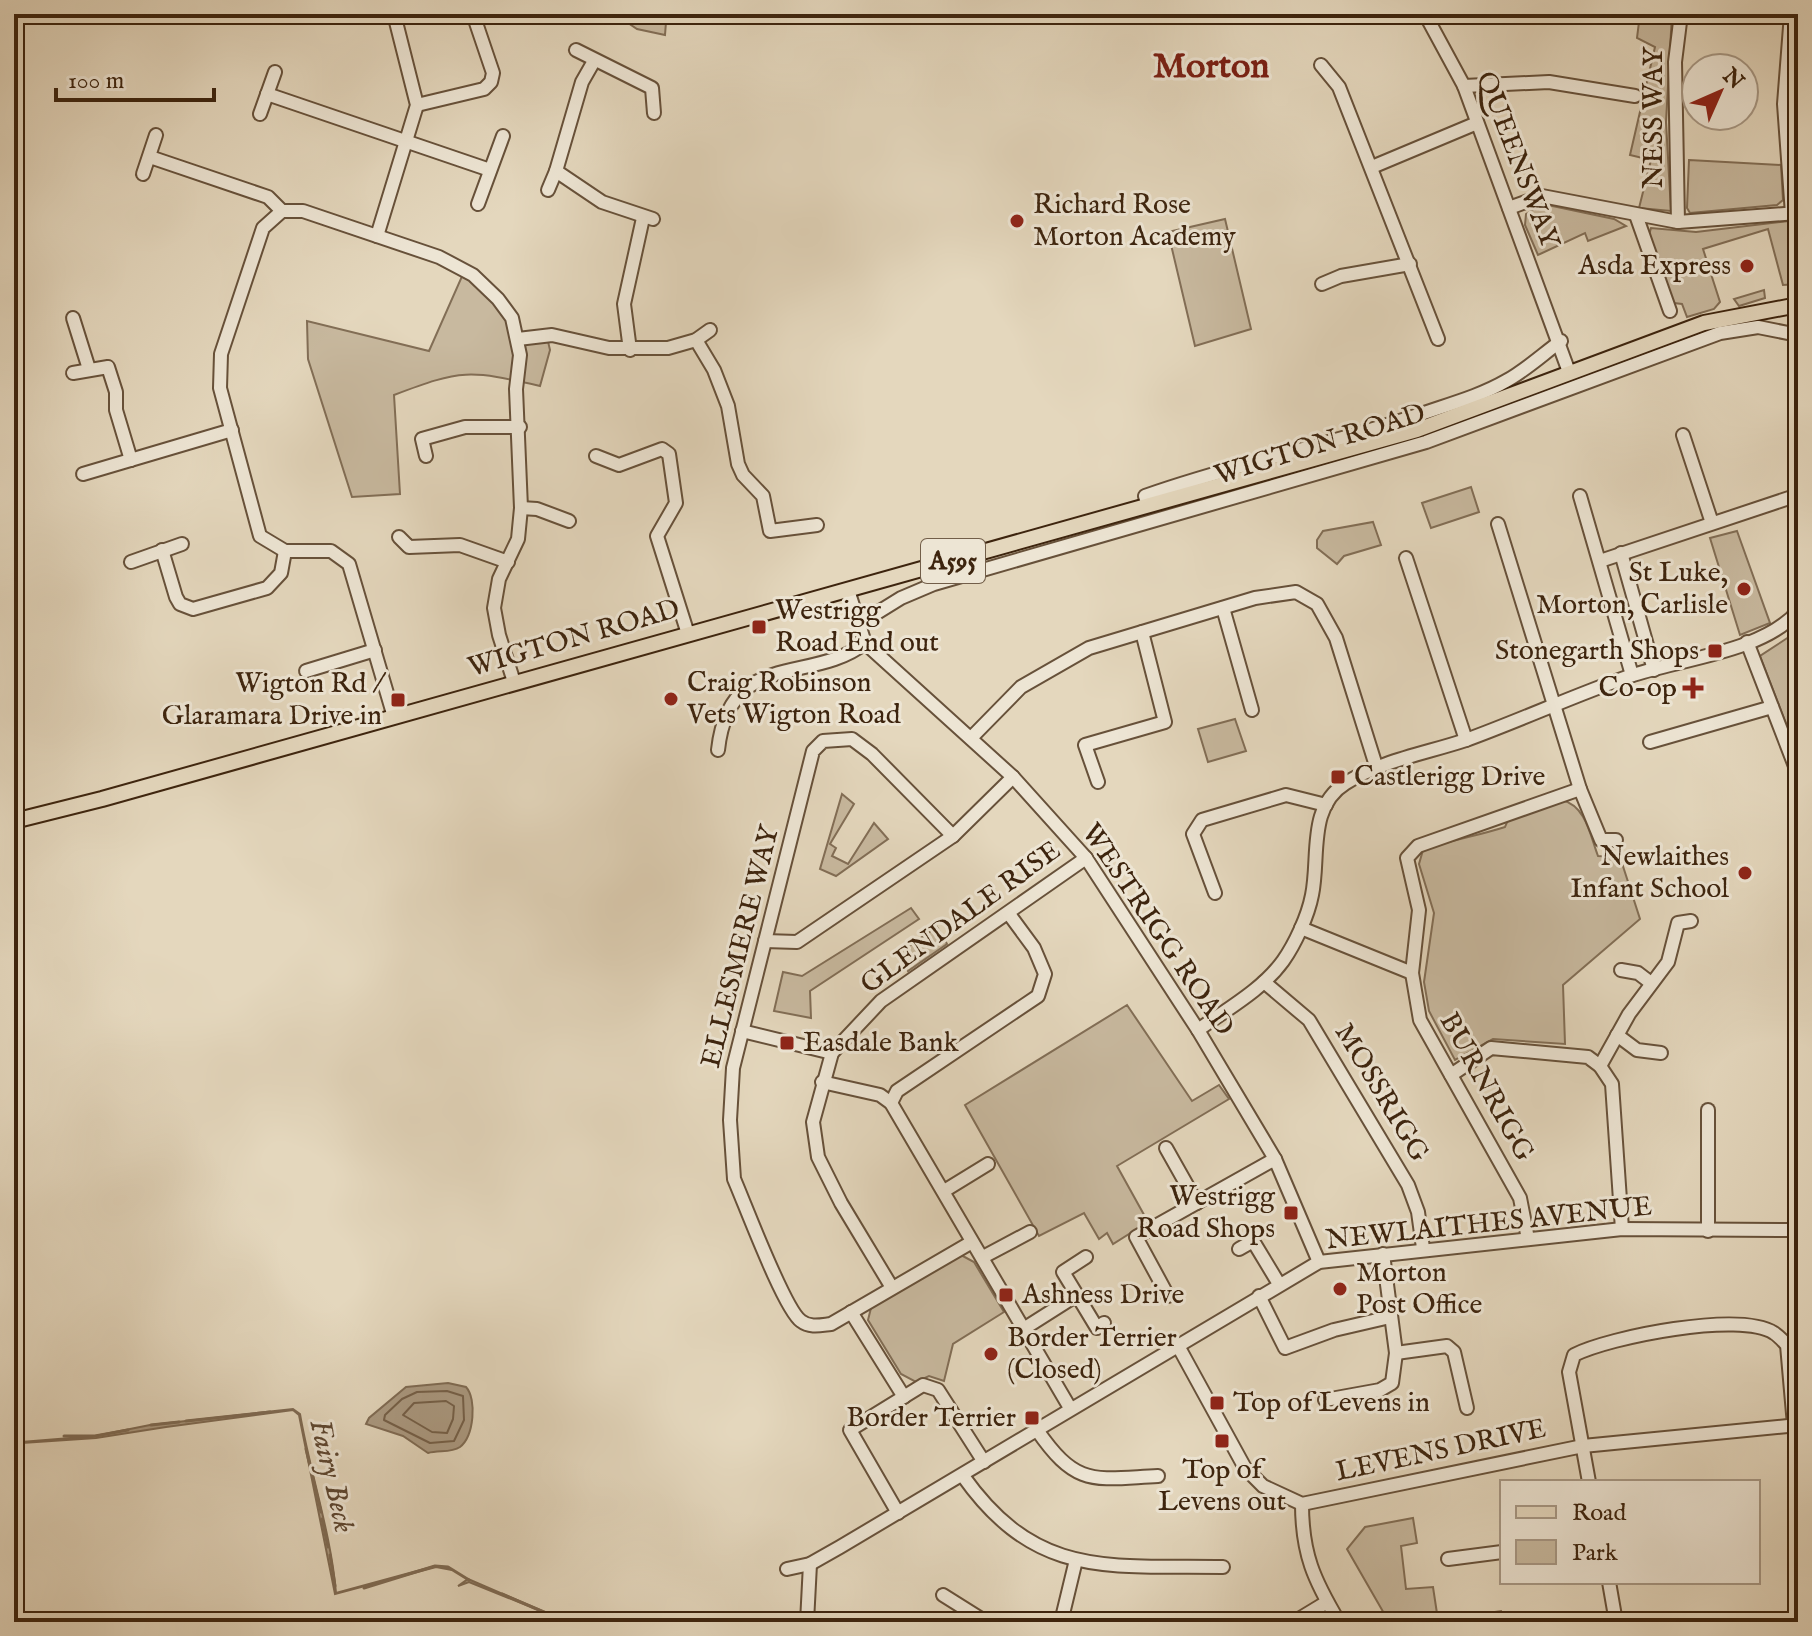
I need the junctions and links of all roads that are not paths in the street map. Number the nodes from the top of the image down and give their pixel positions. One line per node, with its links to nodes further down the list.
1 (394, 14): 13 (street)
2 (473, 14): 13 (street)
3 (1425, 14): 10 (street, QUEENSWAY)
4 (1681, 14): 31 (street, NESS WAY)
5 (1791, 14): 29 (street)
6 (576, 50): 7 (street)
7 (594, 61): 14 (street); 23 (street)
8 (1321, 65): 21 (street)
9 (275, 72): 11 (street)
10 (1464, 86): 12 (street); 16 (street, QUEENSWAY)
11 (267, 94): 15 (street); 19 (street)
12 (1635, 96)
13 (417, 105): 19 (street)
14 (654, 113)
15 (260, 114)
16 (1477, 123): 21 (street); 27 (street, QUEENSWAY)
17 (156, 135): 20 (street)
18 (503, 136): 22 (street)
19 (408, 143): 22 (street); 32 (street)
20 (150, 157): 24 (street); 28 (street)
21 (1372, 167): 33 (street)
22 (490, 170): 26 (street)
23 (556, 171): 25 (street); 44 (street)
24 (143, 174)
25 (548, 190)
26 (478, 204)
27 (1509, 208): 30 (street); 43 (street, QUEENSWAY)
28 (282, 211): 32 (street); 49 (street)
29 (1795, 213): 31 (street)
30 (1636, 215): 31 (street); 36 (street)
31 (1678, 222)
32 (377, 236): 40 (street)
33 (1410, 264): 34 (street); 41 (street)
34 (1322, 284)
35 (1798, 305): 46 (main road, WIGTON ROAD / A595)
36 (1670, 311)
37 (73, 318): 45 (street)
38 (710, 330): 42 (street)
39 (1798, 335): 77 (street, WIGTON ROAD)
40 (518, 339): 44 (street); 48 (street)
41 (1438, 339)
42 (696, 340): 44 (street); 62 (street)
43 (1561, 341): 46 (street, QUEENSWAY); 57 (street, WIGTON ROAD)
44 (630, 350)
45 (89, 369): 47 (street); 53 (street)
46 (1569, 372): 57 (main road, WIGTON ROAD / A595)
47 (73, 373)
48 (520, 427): 51 (street); 58 (street)
49 (232, 430): 53 (street); 67 (street)
50 (1683, 435): 60 (street)
51 (426, 456)
52 (596, 456): 79 (street)
53 (131, 460): 54 (street)
54 (83, 474)
55 (1798, 495): 60 (street)
56 (1580, 496): 71 (street)
57 (1148, 506): 74 (main road, WIGTON ROAD / A595)
58 (521, 508): 59 (street); 73 (street)
59 (569, 521)
60 (1712, 523): 68 (street)
61 (1498, 524): 87 (street)
62 (817, 525)
63 (399, 537): 65 (street)
64 (182, 544): 66 (street)
65 (409, 547): 70 (street); 73 (street)
66 (162, 550): 67 (street); 72 (street)
67 (285, 551): 82 (street)
68 (1621, 553): 71 (street); 83 (street)
69 (1406, 558): 92 (street)
70 (404, 560)
71 (1600, 561): 85 (street)
72 (131, 562)
73 (508, 562): 86 (street)
74 (848, 590): 77 (street); 79 (main road, WIGTON ROAD / A595)
75 (1223, 608): 78 (street); 89 (street); 95 (street)
76 (1798, 611): 80 (street)
77 (859, 624): 81 (street)
78 (1142, 632): 91 (street); 98 (street)
79 (688, 634): 86 (main road, WIGTON ROAD / A595)
80 (1747, 642): 83 (street); 88 (street)
81 (865, 643): 91 (street, WESTRIGG ROAD); 94 (street)
82 (375, 650): 84 (street); 90 (street)
83 (1654, 670): 85 (street)
84 (306, 671)
85 (1632, 675): 87 (street)
86 (514, 682): 90 (main road, WIGTON ROAD / A595)
87 (1556, 706): 92 (street); 99 (street)
88 (1772, 707): 93 (street); 96 (street)
89 (1252, 710)
90 (394, 717): 101 (main road, WIGTON ROAD / A595)
91 (971, 738): 97 (street, WESTRIGG ROAD)
92 (1466, 740): 95 (street)
93 (1650, 742)
94 (718, 750)
95 (1377, 769): 100 (street)
96 (1798, 774)
97 (1013, 777): 102 (street); 104 (street, WESTRIGG ROAD)
98 (1098, 782)
99 (1580, 789): 103 (street); 111 (street, BURNRIGG)
100 (1326, 805): 105 (street); 108 (street)
101 (14, 821)
102 (953, 836): 109 (street); 109 (street, ELLESMERE WAY)
103 (1616, 840)
104 (1086, 858): 106 (street, GLENDALE RISE); 114 (street, WESTRIGG ROAD)
105 (1215, 893)
106 (1009, 914): 117 (street, GLENDALE RISE); 122 (street)
107 (1691, 921): 113 (street)
108 (1301, 928): 111 (street); 112 (street)
109 (765, 941): 115 (street, ELLESMERE WAY)
110 (1621, 970): 113 (street)
111 (1412, 973): 120 (street, BURNRIGG)
112 (1264, 982): 114 (street); 136 (street, MOSSRIGG)
113 (1651, 983): 116 (street)
114 (1198, 1030): 125 (street, WESTRIGG ROAD)
115 (742, 1031): 117 (street); 147 (street, ELLESMERE WAY)
116 (1617, 1035): 118 (street); 119 (street)
117 (832, 1053): 121 (street)
118 (1661, 1053)
119 (1600, 1066): 120 (street); 130 (street)
120 (1451, 1075): 134 (street, BURNRIGG)
121 (822, 1082): 122 (street); 144 (street)
122 (891, 1103): 127 (street)
123 (1708, 1110): 132 (street)
124 (1166, 1148): 129 (street)
125 (1275, 1159): 129 (street); 141 (street, WESTRIGG ROAD)
126 (988, 1164): 127 (street)
127 (944, 1191): 135 (street)
128 (1798, 1192): 131 (street)
129 (1197, 1203): 142 (street)
130 (1622, 1229): 132 (street, NEWLAITHES AVENUE); 134 (street, NEWLAITHES AVENUE)
131 (1798, 1230): 132 (street, NEWLAITHES AVENUE)
132 (1708, 1231)
133 (1030, 1232): 139 (street)
134 (1528, 1239): 136 (street, NEWLAITHES AVENUE)
135 (972, 1242): 139 (street); 144 (street, ELLESMERE WAY)
136 (1423, 1248): 138 (street, NEWLAITHES AVENUE)
137 (1239, 1249): 143 (street)
138 (1383, 1254): 141 (street, NEWLAITHES AVENUE); 148 (street)
139 (983, 1257): 150 (street)
140 (1086, 1257): 145 (street)
141 (1319, 1262): 143 (street, NEWLAITHES AVENUE)
142 (1175, 1279)
143 (1279, 1284): 146 (street, NEWLAITHES AVENUE)
144 (891, 1286): 147 (street, ELLESMERE WAY)
145 (1077, 1295): 149 (street); 150 (street)
146 (1259, 1296): 148 (street); 151 (street, NEWLAITHES AVENUE)
147 (851, 1312): 153 (street)
148 (1390, 1317): 152 (street)
149 (1104, 1323)
150 (1025, 1328): 155 (street)
151 (1177, 1344): 155 (street, NEWLAITHES AVENUE); 164 (street, LEVENS DRIVE)
152 (1396, 1353): 154 (street); 156 (street)
153 (904, 1397): 160 (street); 165 (street)
154 (1325, 1400)
155 (1070, 1408): 158 (street, NEWLAITHES AVENUE)
156 (1467, 1408)
157 (1796, 1425): 159 (street, LEVENS DRIVE); 159 (street)
158 (1037, 1430): 160 (street, NEWLAITHES AVENUE); 162 (street)
159 (1583, 1446): 163 (street); 164 (street, LEVENS DRIVE)
160 (984, 1462): 161 (street, NEWLAITHES AVENUE)
161 (963, 1476): 165 (street, NEWLAITHES AVENUE); 168 (street)
162 (1158, 1476)
163 (1589, 1480)
164 (1302, 1504): 174 (street)
165 (898, 1513): 169 (street, NEWLAITHES AVENUE)
166 (1500, 1552): 167 (street)
167 (1448, 1559)
168 (1076, 1560): 170 (street); 177 (street)
169 (810, 1564): 171 (street, NEWLAITHES AVENUE); 176 (street)
170 (1223, 1567)
171 (787, 1569)
172 (1609, 1584): 180 (street)
173 (943, 1595): 175 (street)
174 (1327, 1602): 178 (street); 179 (street)
175 (981, 1621)
176 (807, 1622)
177 (1061, 1622)
178 (1294, 1622)
179 (1339, 1622)
180 (1616, 1622)

